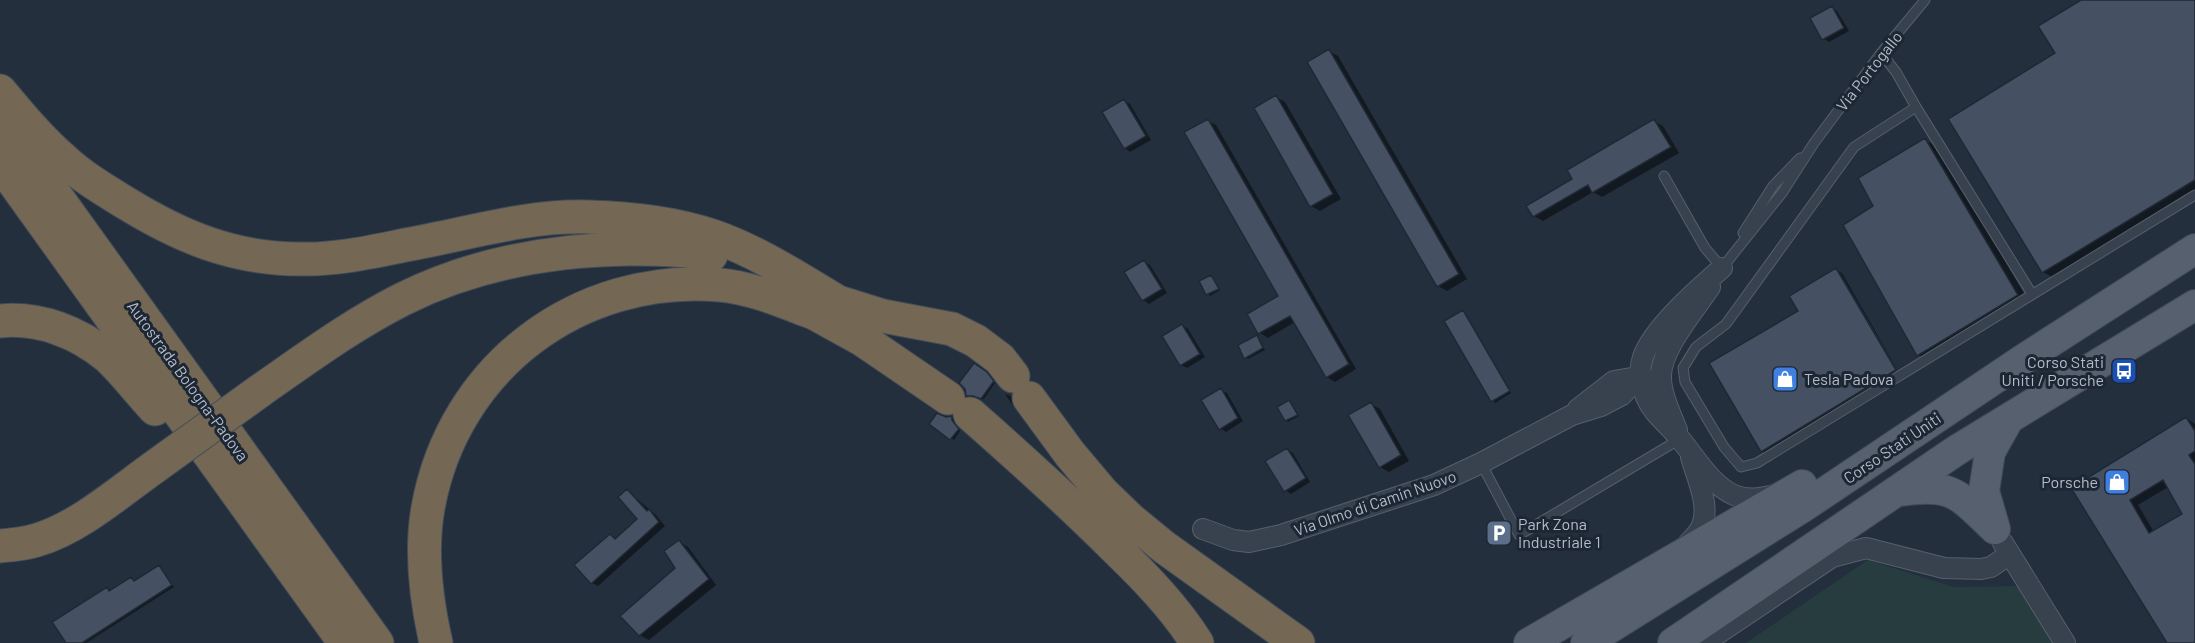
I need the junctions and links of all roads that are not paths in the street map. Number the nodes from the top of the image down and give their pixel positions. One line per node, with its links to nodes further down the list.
1 (1925, 0): 2 (lane, Via Portogallo)
2 (1881, 53): 4 (lane); 11 (lane, Via Portogallo)
3 (0, 92): 13 (highway)
4 (1916, 107): 12 (lane); 12 (lane)
5 (0, 118): 35 (highway, Autostrada Bologna-Padova)
6 (0, 163): 31 (highway, Autostrada Bologna-Padova)
7 (1664, 176): 11 (lane)
8 (2195, 195): 12 (lane)
9 (2195, 249): 17 (main road, Corso Stati Uniti)
10 (718, 256): 13 (highway); 15 (highway); 28 (highway, bridge)
11 (1722, 268): 18 (street, Via Portogallo); 19 (street, Via Portogallo)
12 (2032, 294)
13 (843, 305): 33 (highway)
14 (2195, 305): 20 (main road)
15 (812, 312): 32 (highway); 36 (highway)
16 (0, 321): 31 (highway)
17 (2024, 359): 25 (main road); 40 (main road, Corso Stati Uniti)
18 (1661, 375): 19 (street); 21 (street)
19 (1639, 376): 21 (street); 23 (street, Via Olmo di Camin Nuovo)
20 (2010, 417): 22 (main road); 27 (main road)
21 (1685, 445): 23 (lane); 25 (street); 30 (street)
22 (1957, 450): 24 (main road); 41 (main road)
23 (1481, 464): 26 (street, Via Olmo di Camin Nuovo)
24 (1900, 490): 27 (main road); 42 (main road)
25 (1789, 492): 30 (main road)
26 (1203, 529)
27 (1995, 529): 29 (street)
28 (0, 546)
29 (2010, 554): 43 (street); 44 (street)
30 (1677, 557): 39 (main road)
31 (286, 559): 34 (highway, Autostrada Bologna-Padova)
32 (1137, 569): 37 (highway); 38 (highway)
33 (1297, 642)
34 (345, 643)
35 (377, 643)
36 (436, 643)
37 (1187, 643)
38 (1197, 643)
39 (1529, 643)
40 (1586, 643)
41 (1647, 643)
42 (1673, 643)
43 (1704, 643)
44 (2065, 643)

